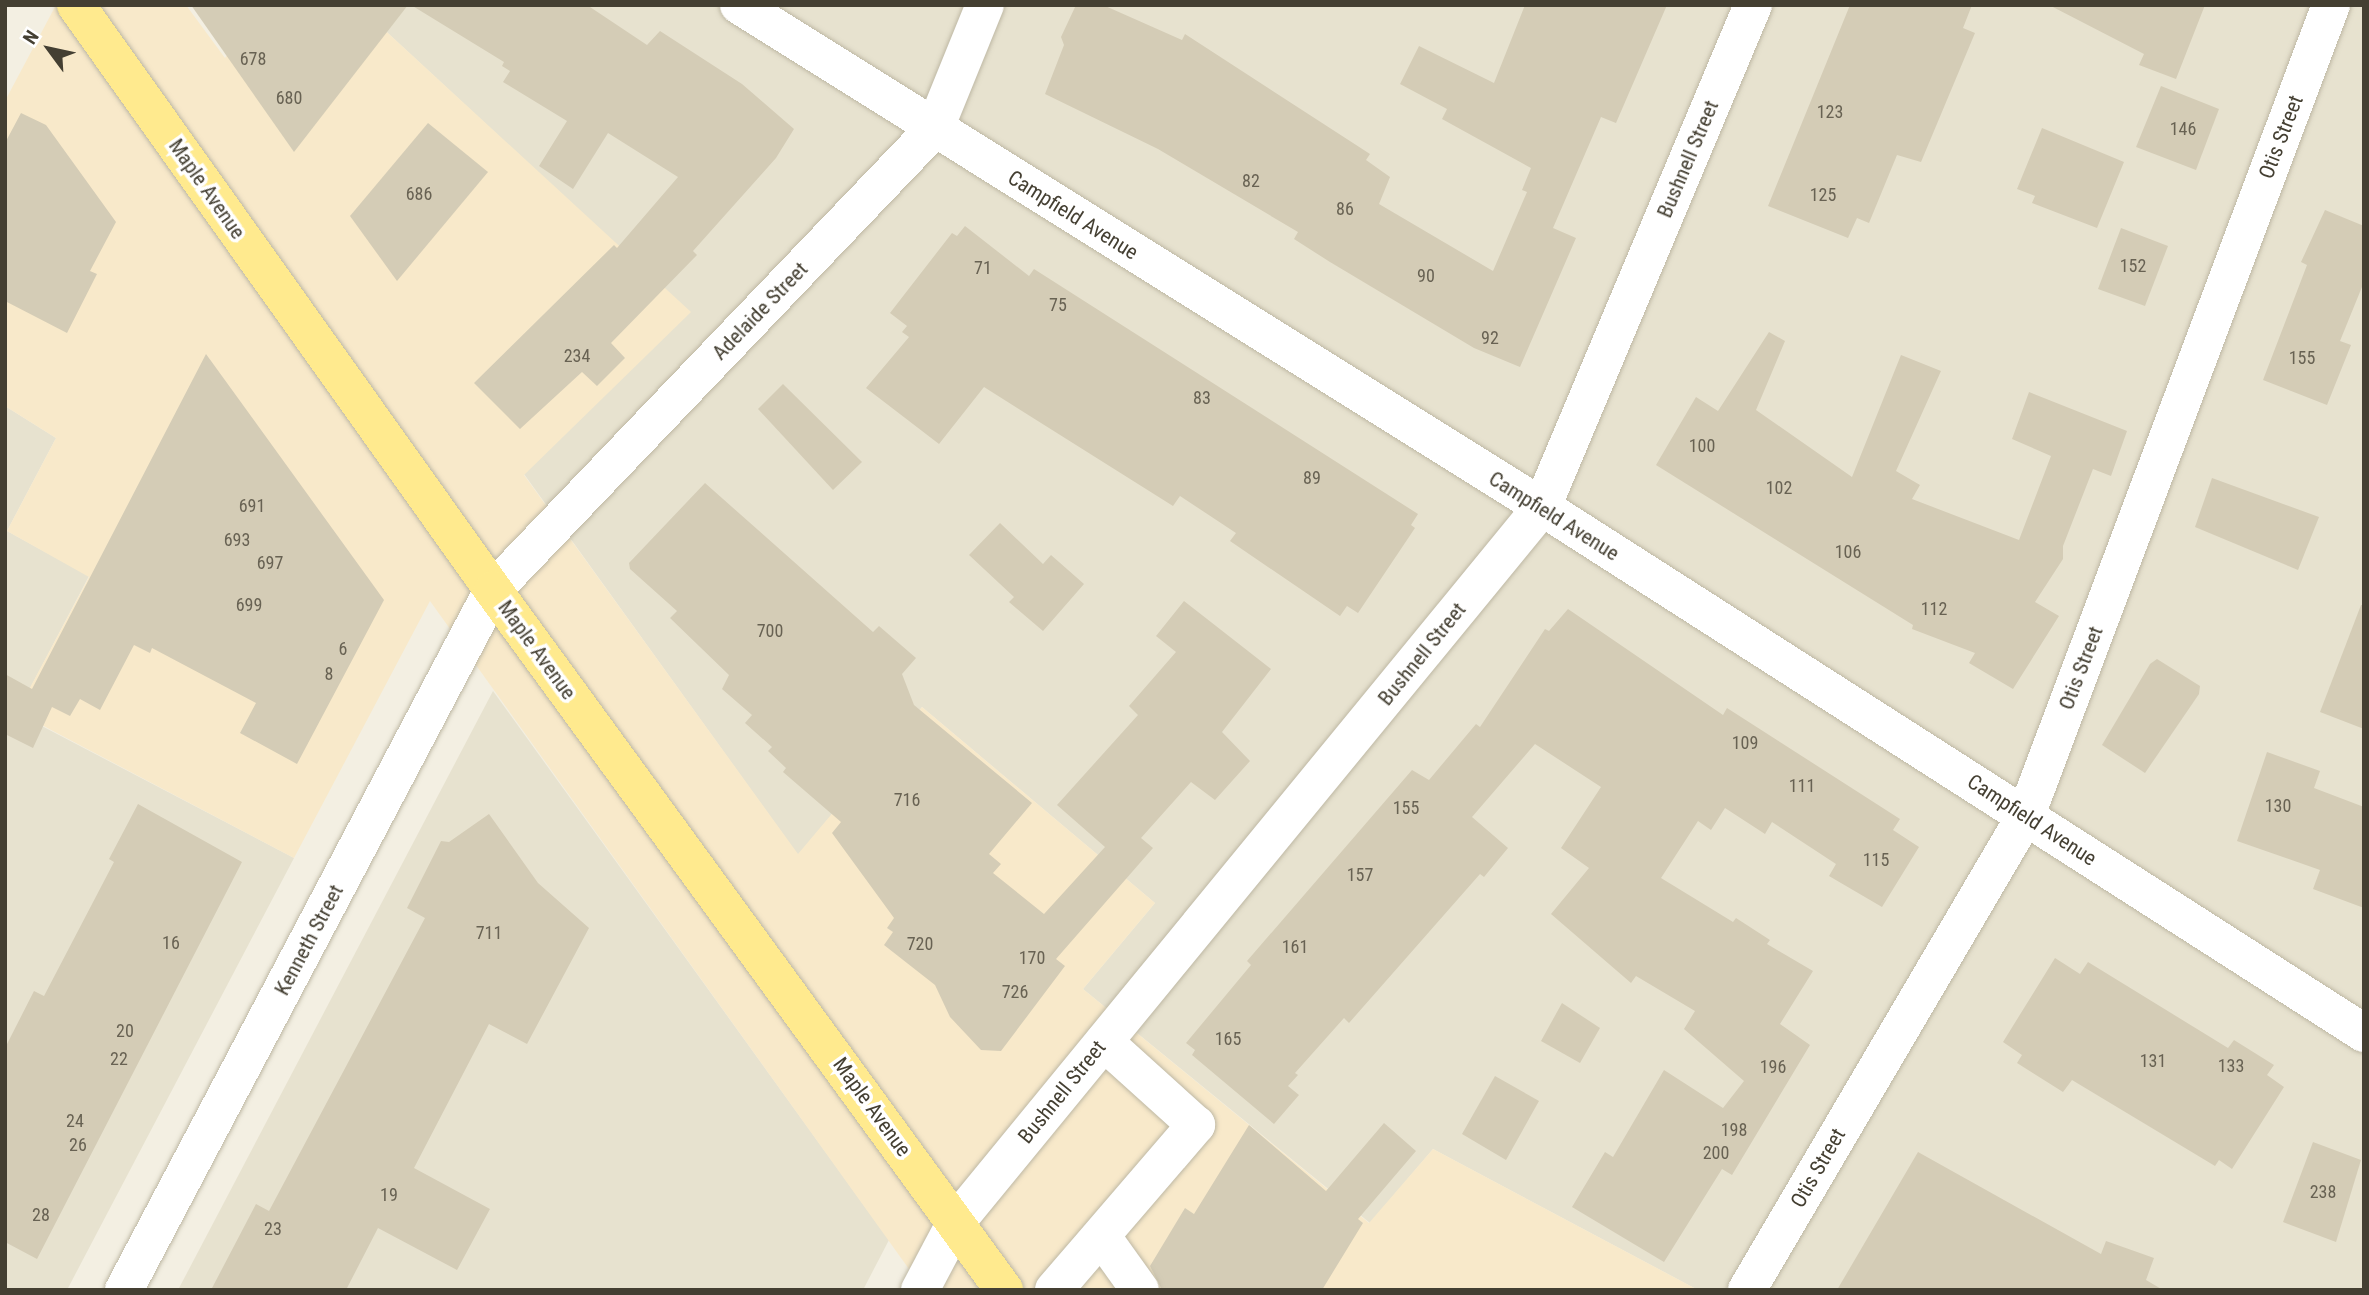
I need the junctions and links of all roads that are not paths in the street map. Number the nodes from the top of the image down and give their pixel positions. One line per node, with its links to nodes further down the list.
1 (76, 5): 8 (main road, Maple Avenue)
2 (739, 5): 6 (street, Campfield Avenue)
3 (985, 5): 6 (street, Adelaide Street)
4 (1753, 5): 7 (street, Bushnell Street)
5 (2331, 5): 9 (street, Otis Street)
6 (935, 128): 7 (street, Campfield Avenue); 8 (street, Adelaide Street)
7 (1542, 507): 9 (street, Campfield Avenue); 11 (street, Bushnell Street)
8 (493, 590): 12 (main road, Maple Avenue); 14 (street, Kenneth Street)
9 (2026, 815): 10 (street, Campfield Avenue); 19 (street, Otis Street)
10 (2364, 1033)
11 (1104, 1042): 12 (street, Bushnell Street); 13 (street)
12 (956, 1222): 15 (street, Bushnell Street); 16 (main road, Maple Avenue)
13 (1102, 1237): 17 (street); 18 (street)
14 (124, 1290)
15 (920, 1290)
16 (1004, 1290)
17 (1054, 1290)
18 (1140, 1290)
19 (1747, 1290)

